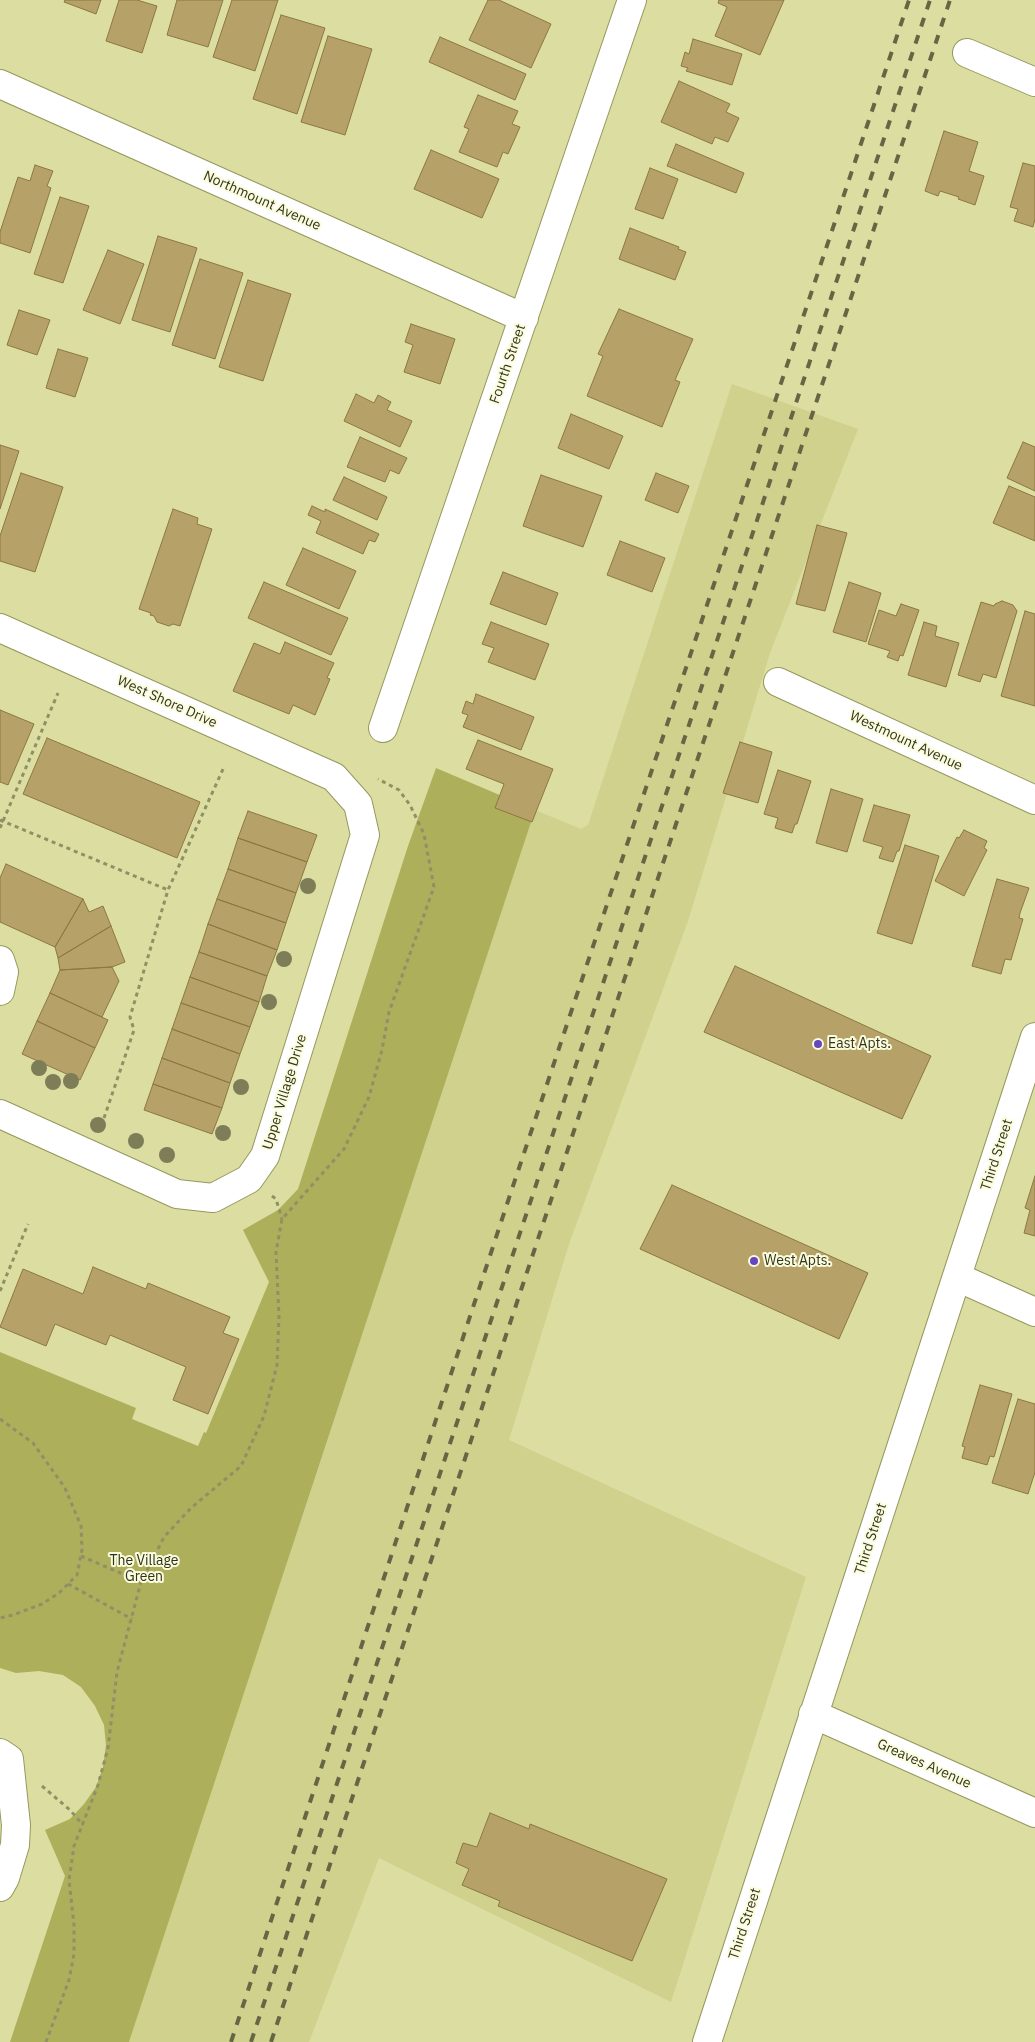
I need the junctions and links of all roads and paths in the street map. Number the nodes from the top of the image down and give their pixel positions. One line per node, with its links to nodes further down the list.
1 (632, 0): 5 (street, Fourth Street)
2 (967, 53): 3 (street)
3 (1035, 82)
4 (0, 84): 5 (street, Northmount Avenue)
5 (524, 318): 9 (street, Fourth Street)
6 (0, 628): 11 (street, West Shore Drive)
7 (778, 682): 13 (street, Westmount Avenue)
8 (58, 694): 14 (path)
9 (383, 728)
10 (224, 767): 16 (path)
11 (334, 776): 20 (street, Upper Village Drive)
12 (373, 776): 28 (path)
13 (1035, 800)
14 (2, 821): 15 (path); 16 (path)
15 (0, 828)
16 (168, 890): 21 (path)
17 (0, 960): 18 (street)
18 (0, 991)
19 (1035, 1037): 23 (street, Third Street)
20 (0, 1114)
21 (104, 1118)
22 (28, 1224): 24 (path)
23 (957, 1277): 25 (street); 32 (street, Third Street)
24 (0, 1291)
25 (1035, 1312)
26 (0, 1420): 27 (path)
27 (81, 1556): 28 (path); 29 (path)
28 (141, 1582): 31 (path)
29 (68, 1584): 30 (path); 31 (path)
30 (0, 1618)
31 (132, 1619): 35 (path)
32 (813, 1714): 34 (street, Greaves Avenue); 38 (street, Third Street)
33 (4, 1756): 35 (path); 36 (street)
34 (1035, 1813)
35 (83, 1826): 37 (path)
36 (0, 1887)
37 (46, 2042)
38 (707, 2042)

